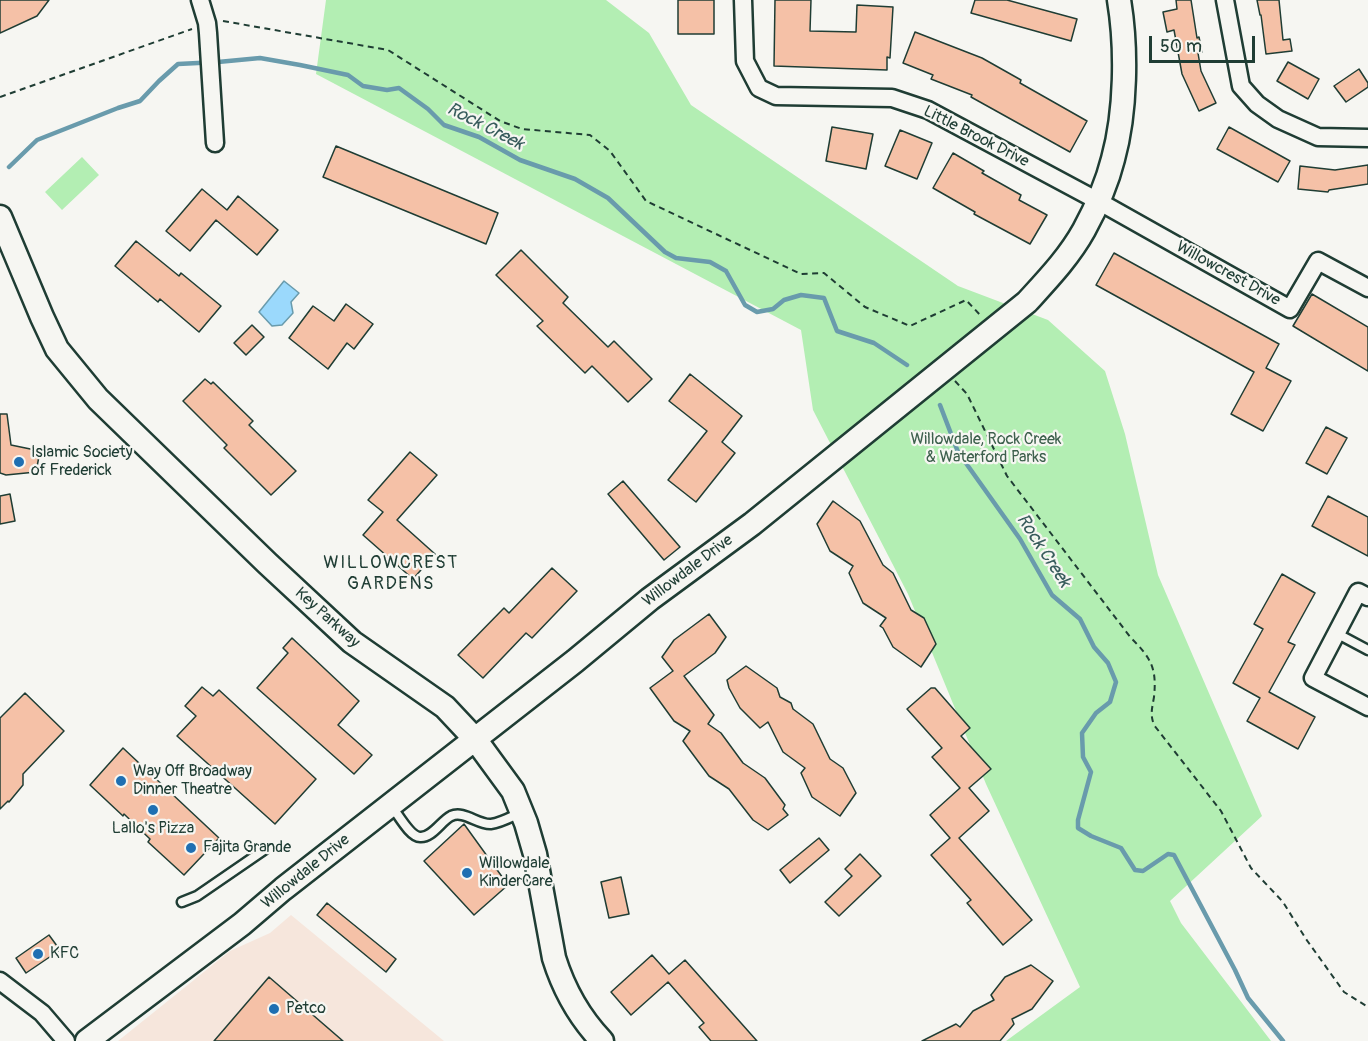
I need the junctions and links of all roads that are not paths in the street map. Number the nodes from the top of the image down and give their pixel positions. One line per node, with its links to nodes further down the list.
1 (200, 0): 6 (street)
2 (743, 0): 7 (street, Little Brook Drive)
3 (1119, 0): 7 (street, Willowdale Drive)
4 (1225, 0): 5 (street)
5 (1368, 138)
6 (214, 143)
7 (1098, 201): 9 (street, Willowcrest Drive); 14 (street, Willowdale Drive)
8 (0, 217): 14 (street, Key Parkway)
9 (1368, 288)
10 (1368, 597): 11 (street)
11 (1336, 633): 12 (lane); 13 (street)
12 (1368, 650)
13 (1368, 707)
14 (475, 739): 15 (street, Willowdale Drive); 16 (street, Key Parkway)
15 (390, 804): 16 (lane); 21 (street, Willowdale Drive)
16 (522, 812): 22 (street, Key Parkway)
17 (264, 850): 18 (lane)
18 (182, 902)
19 (0, 981): 20 (street)
20 (66, 1041)
21 (87, 1041)
22 (602, 1041)

